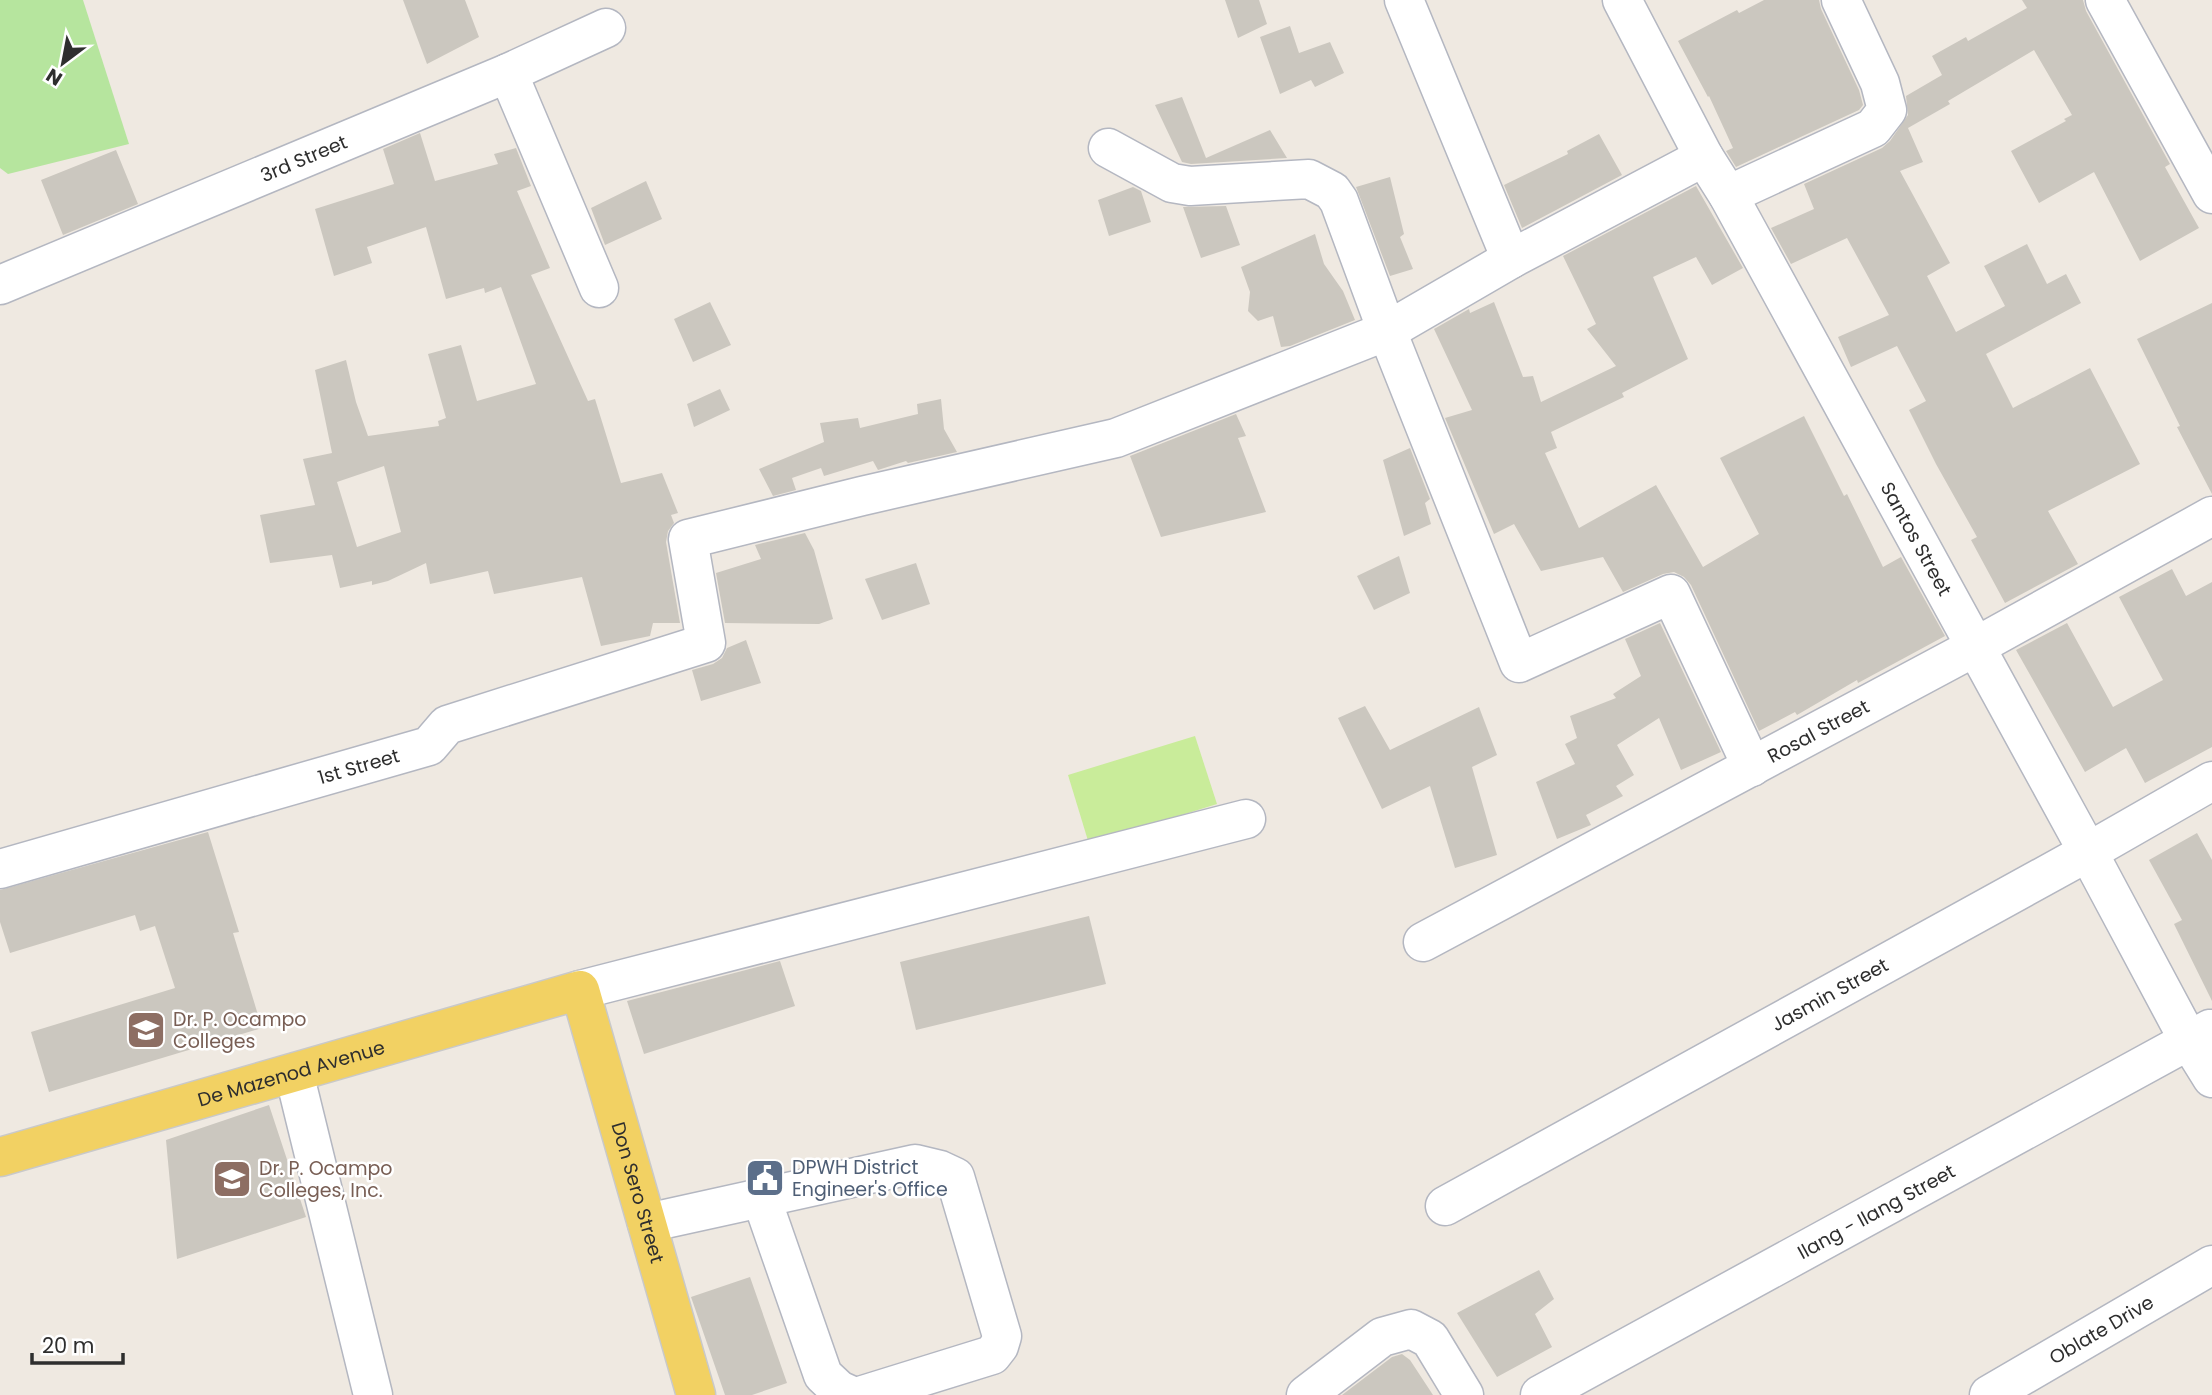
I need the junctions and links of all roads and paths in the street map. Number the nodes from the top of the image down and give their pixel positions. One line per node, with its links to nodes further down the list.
1 (1404, 0): 11 (street)
2 (1622, 0): 8 (street, Santos Street)
3 (1840, 0): 10 (street)
4 (2105, 0): 9 (street)
5 (606, 28): 6 (street, 3rd Street)
6 (508, 73): 12 (street, 3rd Street); 13 (street)
7 (1108, 148): 14 (street)
8 (1704, 157): 10 (street, Santos Street); 11 (street)
9 (2212, 194)
10 (1728, 195): 16 (street, Santos Street)
11 (1511, 259): 14 (street)
12 (0, 285)
13 (598, 288)
14 (1387, 331): 17 (street); 21 (street, 1st Street)
15 (2212, 516): 16 (street, Rosal Street)
16 (1975, 647): 17 (street, Rosal Street); 20 (street, Santos Street)
17 (1752, 766): 22 (street, Rosal Street)
18 (2212, 781): 20 (street, Jasmin Street)
19 (1246, 819): 23 (street)
20 (2088, 852): 24 (street, Santos Street); 29 (street, Jasmin Street)
21 (0, 869)
22 (1423, 942)
23 (580, 990): 25 (main road, De Mazenod Avenue); 30 (main road, Don Sero Street)
24 (2200, 1035): 26 (street, Santos Street); 38 (street, Ilang - Ilang Street)
25 (294, 1073): 27 (main road, De Mazenod Avenue); 32 (street)
26 (2212, 1079)
27 (0, 1157)
28 (761, 1198): 30 (street); 34 (street); 35 (street)
29 (1446, 1206)
30 (647, 1223): 33 (main road, Don Sero Street)
31 (2212, 1265): 39 (street, Oblate Drive)
32 (373, 1395)
33 (696, 1395)
34 (850, 1395)
35 (863, 1395)
36 (1306, 1395): 37 (street)
37 (1464, 1395)
38 (1540, 1395)
39 (1989, 1395)

